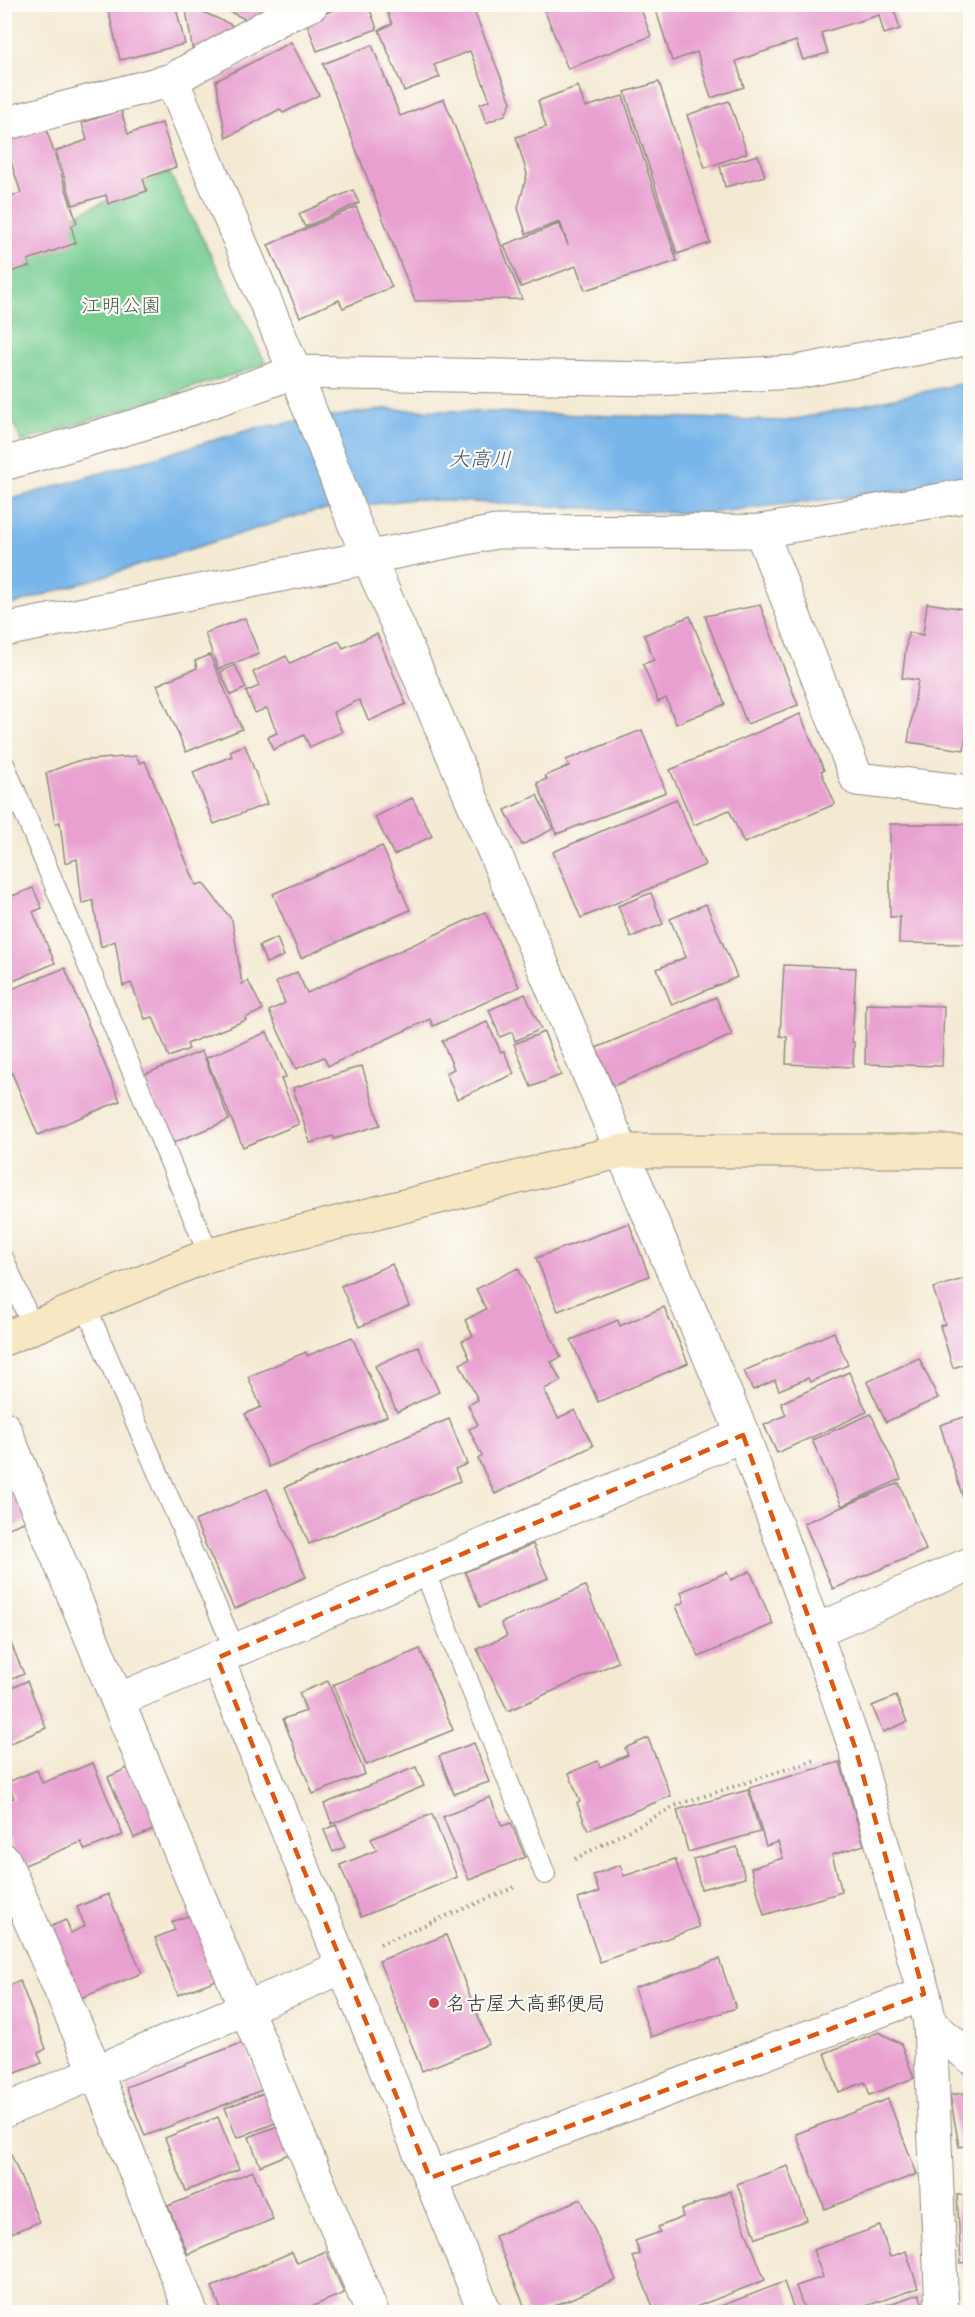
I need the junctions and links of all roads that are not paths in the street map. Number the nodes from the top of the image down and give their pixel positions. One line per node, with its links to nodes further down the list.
1 (312, 4): 2 (street)
2 (172, 80): 3 (street); 5 (street)
3 (4, 124)
4 (970, 338): 5 (street)
5 (295, 372): 6 (street); 9 (street)
6 (4, 464)
7 (970, 495): 8 (street)
8 (761, 531): 9 (street); 12 (street)
9 (369, 556): 10 (street); 13 (street)
10 (4, 630)
11 (4, 764): 15 (lane)
12 (970, 792)
13 (622, 1151): 14 (street); 15 (street); 20 (street)
14 (970, 1151)
15 (209, 1255): 17 (street)
16 (4, 1260): 18 (lane)
17 (85, 1305): 18 (street); 24 (lane)
18 (18, 1332)
19 (4, 1428): 25 (street)
20 (743, 1434): 22 (street); 23 (street)
21 (970, 1564): 23 (street)
22 (424, 1570): 24 (street); 27 (lane)
23 (815, 1631): 30 (street)
24 (226, 1654): 25 (street); 28 (street)
25 (118, 1700): 29 (street)
26 (4, 1860): 32 (street)
27 (545, 1874)
28 (342, 1964): 29 (street); 34 (street)
29 (246, 2008): 32 (street); 36 (street)
30 (927, 2009): 31 (street); 34 (street); 38 (street)
31 (970, 2057)
32 (96, 2072): 33 (street); 35 (street)
33 (4, 2111)
34 (430, 2178): 37 (street)
35 (181, 2310)
36 (372, 2313)
37 (485, 2313)
38 (942, 2313)

